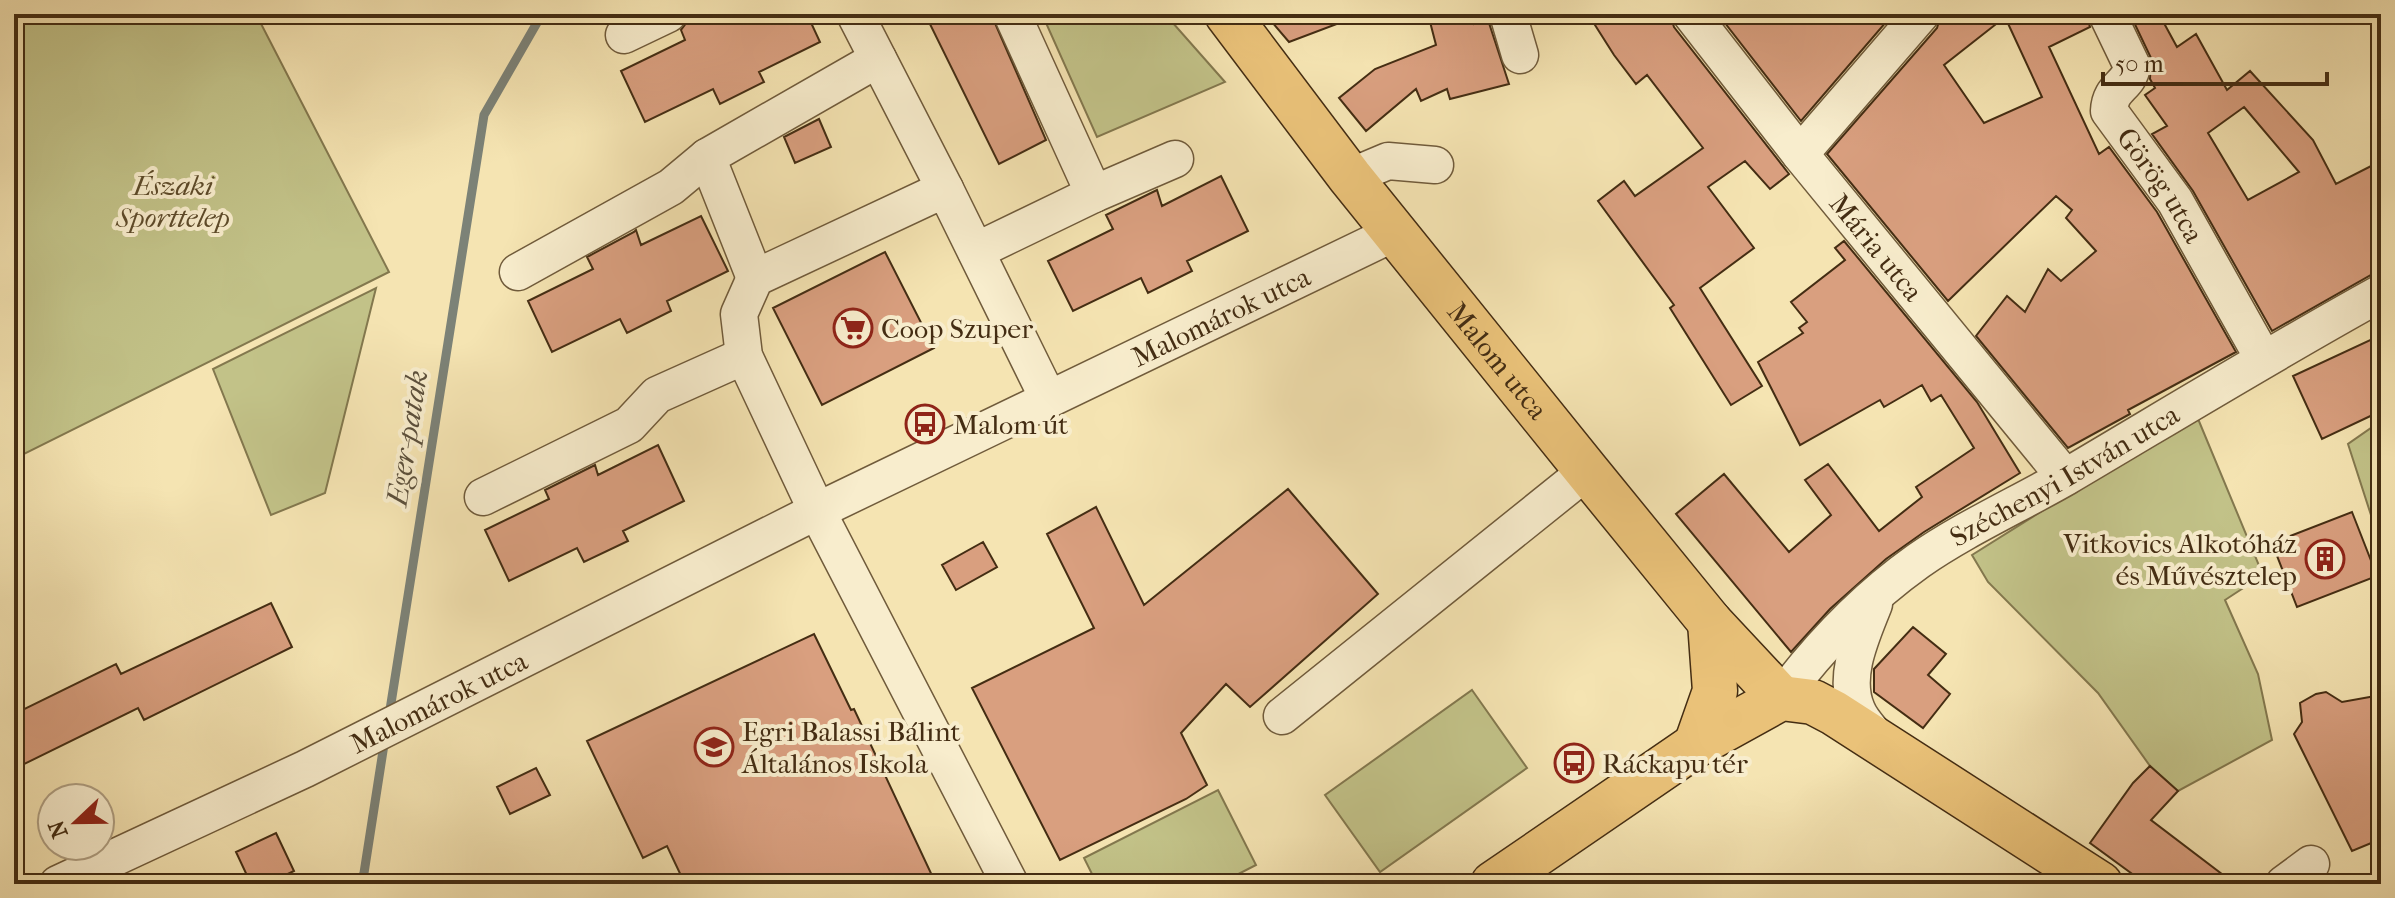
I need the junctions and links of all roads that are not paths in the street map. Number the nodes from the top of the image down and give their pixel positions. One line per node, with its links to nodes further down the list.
1 (668, 14): 9 (street)
2 (855, 14): 11 (street)
3 (1012, 14): 18 (street)
4 (1227, 14): 16 (main road, Malom utca)
5 (1508, 14): 10 (street)
6 (1691, 14): 12 (street, Mária utca)
7 (1921, 14): 12 (street)
8 (2107, 14): 25 (street, Görög utca)
9 (624, 35)
10 (1520, 55)
11 (878, 59): 13 (street); 17 (street)
12 (1800, 154): 28 (street, Mária utca)
13 (707, 157): 21 (street); 22 (street)
14 (1175, 159): 18 (street)
15 (1435, 165): 16 (street)
16 (1350, 177): 19 (main road, Malom utca)
17 (945, 189): 20 (street); 22 (street)
18 (1094, 194): 20 (street)
19 (1394, 233): 26 (street, Malomárok utca); 27 (main road, Malom utca)
20 (976, 251): 26 (street)
21 (518, 272)
22 (755, 278): 24 (street)
23 (2381, 293): 25 (street, Széchenyi István utca)
24 (744, 356): 29 (street); 30 (street)
25 (2263, 358): 28 (street, Széchenyi István utca)
26 (1048, 398): 30 (street, Malomárok utca)
27 (1587, 471): 32 (main road, Malom utca); 34 (street)
28 (2065, 477): 31 (street, Széchenyi István utca)
29 (483, 497)
30 (817, 511): 39 (street, Malomárok utca); 40 (street)
31 (1877, 595): 33 (street, Széchenyi István utca); 35 (street)
32 (1710, 622): 33 (main road, Malom utca); 36 (main road)
33 (1781, 698): 35 (main road); 36 (main road)
34 (1282, 716)
35 (1879, 742): 38 (main road)
36 (1696, 745): 37 (main road)
37 (1569, 830): 41 (main road); 42 (main road)
38 (2062, 870): 43 (main road)
39 (58, 884)
40 (1010, 884)
41 (1493, 884)
42 (1544, 884)
43 (2100, 884)

